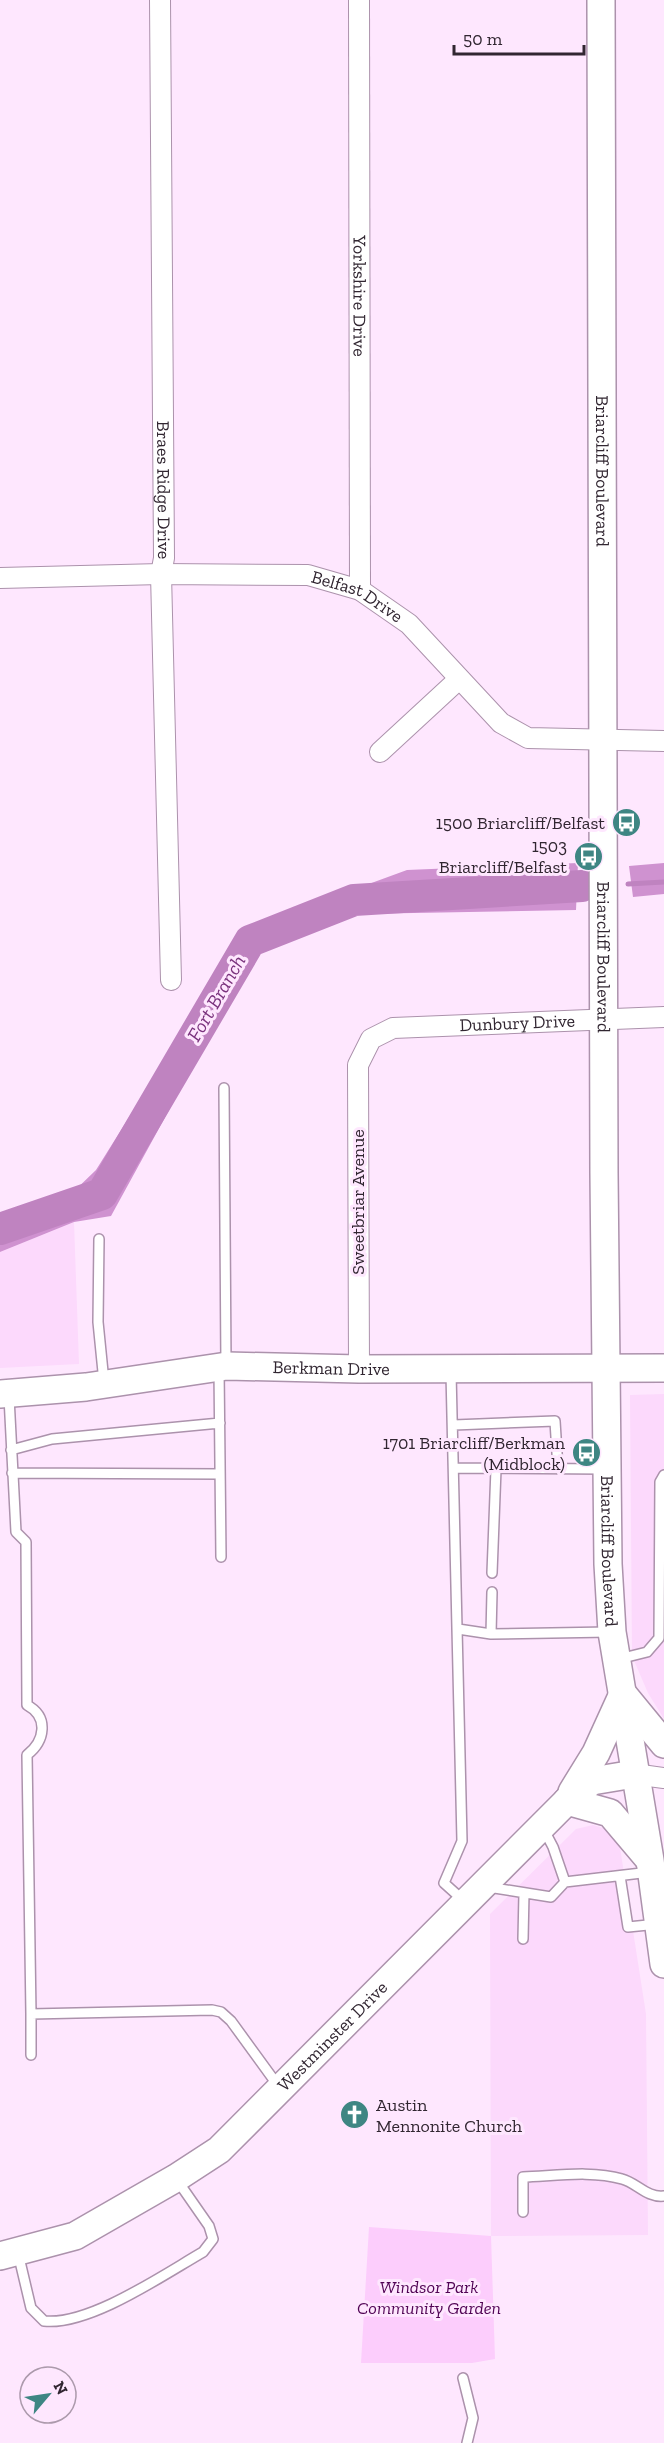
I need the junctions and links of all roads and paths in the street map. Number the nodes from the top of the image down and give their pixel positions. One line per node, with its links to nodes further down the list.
1 (160, 0): 4 (street, Braes Ridge Drive)
2 (359, 0): 6 (street, Yorkshire Drive)
3 (601, 0): 9 (street, Briarcliff Boulevard)
4 (161, 574): 5 (street, Belfast Drive); 6 (street, Belfast Drive); 11 (street, Braes Ridge Drive)
5 (0, 578)
6 (360, 590): 7 (street, Belfast Drive)
7 (458, 680): 9 (street, Belfast Drive); 10 (street)
8 (664, 741): 9 (street, Belfast Drive)
9 (603, 742): 13 (street, Briarcliff Boulevard)
10 (380, 752)
11 (171, 980)
12 (664, 1017): 13 (street, Dunbury Drive)
13 (604, 1020): 14 (street, Dunbury Drive); 19 (street, Briarcliff Boulevard)
14 (371, 1039): 21 (street, Sweetbriar Avenue)
15 (225, 1088): 17 (lane)
16 (99, 1239): 22 (lane)
17 (223, 1366): 21 (street, Berkman Drive); 22 (street, Berkman Drive); 24 (lane)
18 (451, 1367): 19 (street, Berkman Drive); 21 (street, Berkman Drive); 25 (lane)
19 (605, 1368): 20 (street, Berkman Drive); 30 (street, Briarcliff Boulevard)
20 (664, 1368)
21 (359, 1369)
22 (104, 1384): 23 (street, Berkman Drive)
23 (4, 1394): 26 (lane)
24 (220, 1423): 26 (lane); 32 (lane)
25 (454, 1425): 27 (lane); 29 (lane)
26 (11, 1450): 31 (lane)
27 (454, 1468): 28 (lane); 37 (lane)
28 (496, 1468): 29 (lane); 35 (lane)
29 (558, 1469): 30 (lane)
30 (607, 1469): 38 (street, Briarcliff Boulevard)
31 (12, 1473): 32 (lane); 54 (lane)
32 (220, 1474): 34 (lane)
33 (664, 1475): 40 (lane)
34 (221, 1557)
35 (492, 1573)
36 (492, 1592): 39 (lane)
37 (458, 1629): 39 (lane); 51 (lane)
38 (612, 1632): 39 (lane); 40 (street, Briarcliff Boulevard)
39 (491, 1634)
40 (616, 1659): 41 (street, Briarcliff Boulevard)
41 (623, 1694): 42 (street); 43 (street, Briarcliff Boulevard); 45 (street)
42 (664, 1744)
43 (634, 1774): 44 (street); 45 (street, Westminster Drive); 47 (street, Briarcliff Boulevard)
44 (664, 1778)
45 (567, 1801): 46 (street, Westminster Drive); 47 (street)
46 (542, 1826): 49 (lane); 51 (street, Westminster Drive)
47 (657, 1871): 48 (lane); 53 (street, Briarcliff Boulevard)
48 (620, 1876): 49 (lane); 53 (lane)
49 (565, 1882): 50 (lane)
50 (524, 1893): 51 (lane); 52 (lane)
51 (473, 1894): 56 (street, Westminster Drive)
52 (523, 1939)
53 (662, 1947)
54 (31, 2013): 55 (lane); 56 (lane)
55 (31, 2055)
56 (280, 2088): 57 (street, Westminster Drive)
57 (176, 2178): 60 (street, Westminster Drive); 60 (lane)
58 (664, 2196): 59 (lane)
59 (523, 2211)
60 (9, 2253)
61 (463, 2378): 62 (lane)
62 (467, 2443)

